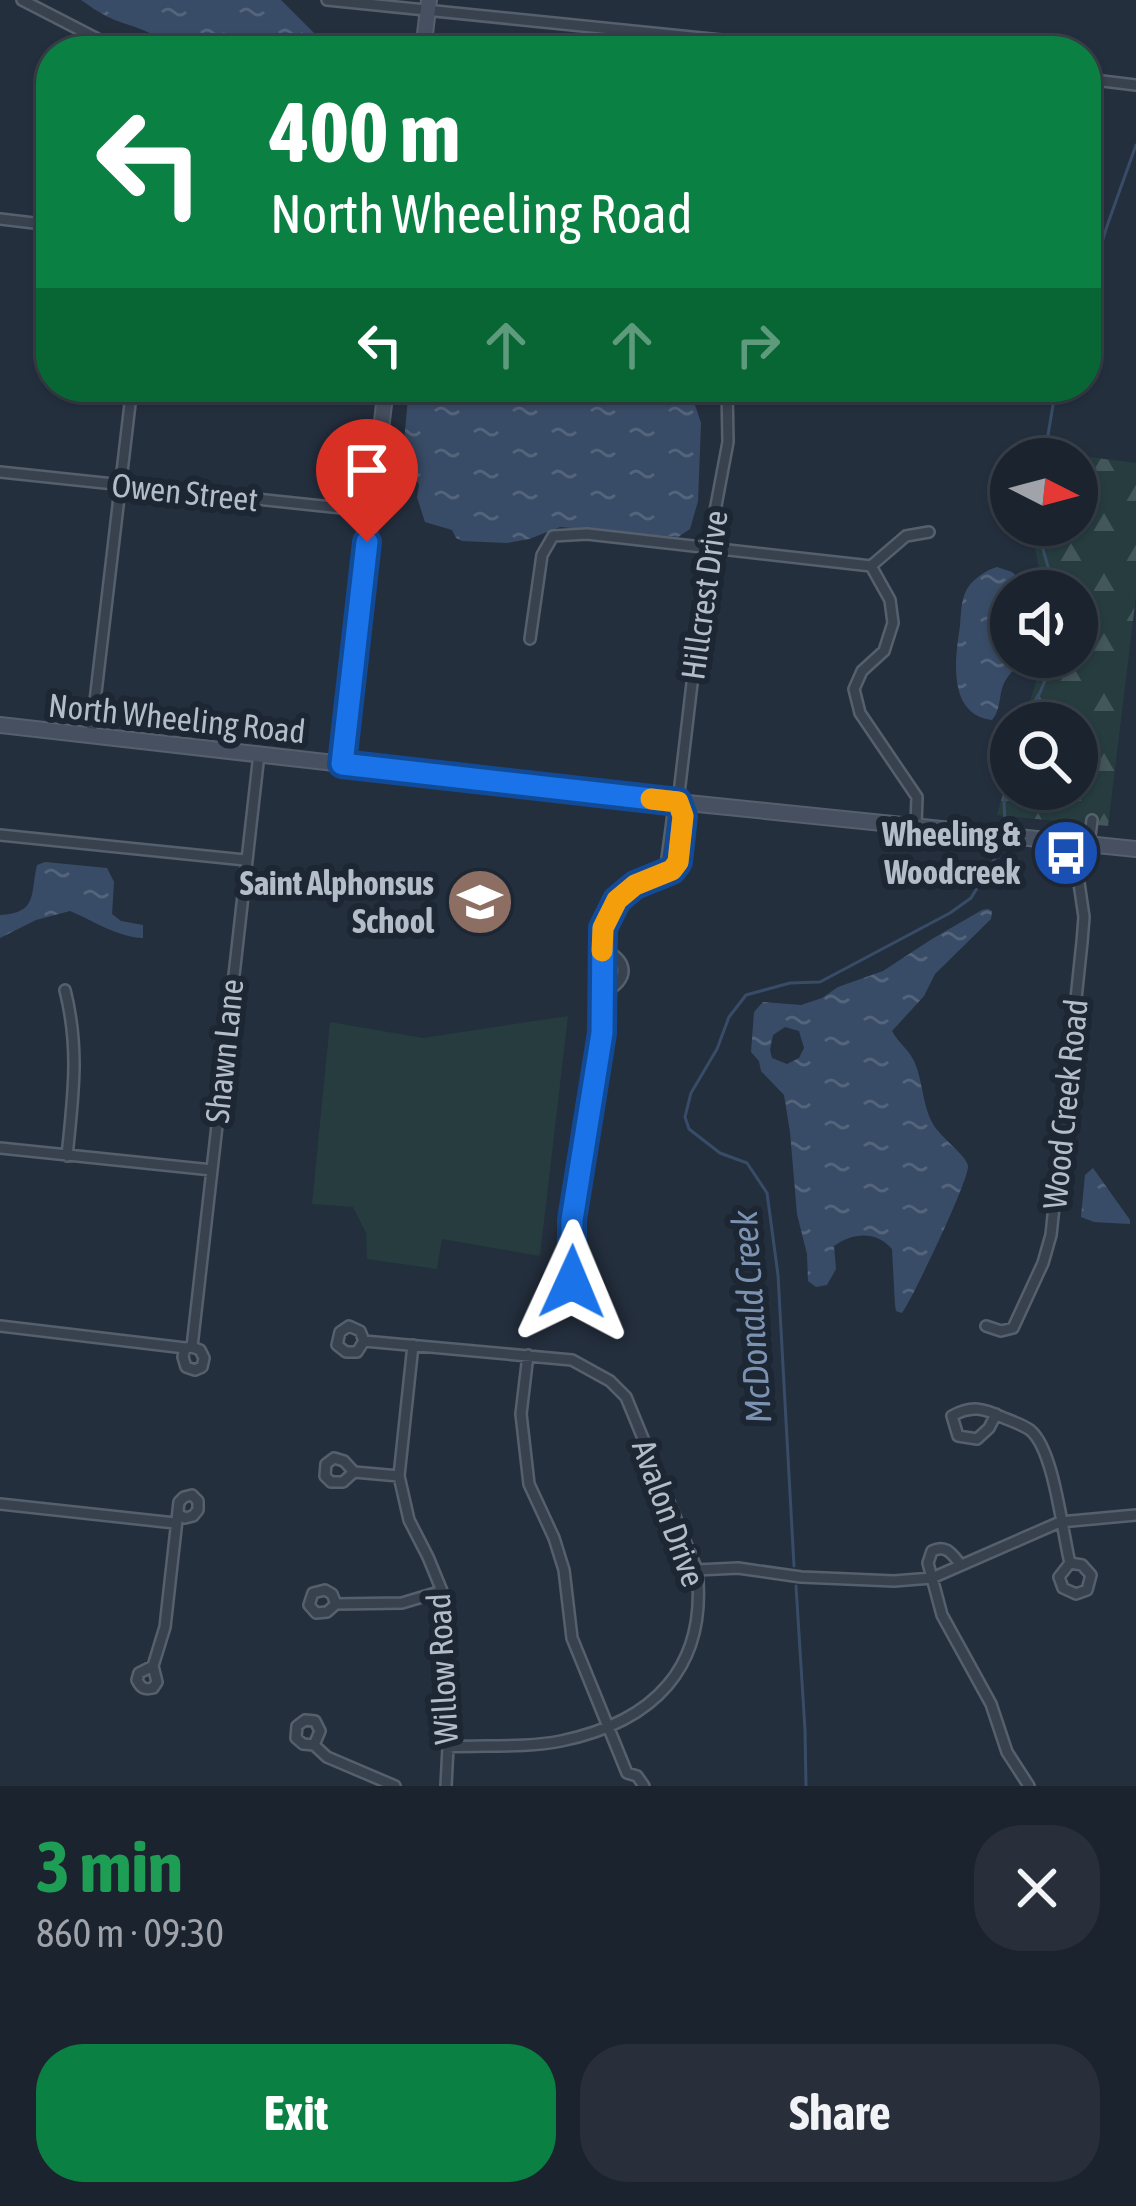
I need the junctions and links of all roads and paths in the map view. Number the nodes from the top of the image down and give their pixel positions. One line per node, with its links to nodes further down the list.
1 (22, 0): 4 (street)
2 (327, 0): 3 (street)
3 (428, 5): 5 (main road); 6 (street)
4 (92, 36)
5 (425, 36)
6 (698, 36)
7 (1101, 81): 8 (street)
8 (1136, 85)
9 (0, 219): 10 (street)
10 (36, 223)
11 (130, 402): 15 (street)
12 (384, 402): 16 (main road)
13 (727, 402): 18 (street, Hillcrest Drive)
14 (0, 472): 15 (street, Owen Street)
15 (122, 485): 16 (street, Owen Street); 22 (street)
16 (370, 511): 24 (main road)
17 (929, 532): 19 (street)
18 (708, 548): 19 (street); 20 (street); 25 (street, Hillcrest Drive)
19 (871, 566): 27 (street)
20 (530, 639)
21 (0, 725): 22 (main road, North Wheeling Road)
22 (91, 736): 23 (main road, North Wheeling Road)
23 (259, 754): 24 (main road, North Wheeling Road); 31 (street, Shawn Lane)
24 (342, 764): 25 (main road, North Wheeling Road)
25 (678, 802): 27 (main road, North Wheeling Road); 32 (street, Hillcrest Drive)
26 (1092, 820): 29 (street)
27 (916, 825): 29 (main road, North Wheeling Road)
28 (0, 835): 31 (street)
29 (1085, 844): 30 (main road, North Wheeling Road); 40 (street, Wood Creek Road)
30 (1136, 849)
31 (245, 860): 37 (street, Shawn Lane)
32 (602, 948): 34 (street); 34 (street)
33 (65, 990): 36 (street)
34 (602, 994): 38 (street)
35 (0, 1148): 36 (street)
36 (67, 1156): 37 (street)
37 (212, 1170): 39 (street, Shawn Lane)
38 (572, 1282)
39 (0, 1326)
40 (986, 1326)
41 (364, 1341): 42 (street, Avalon Drive)
42 (413, 1345): 43 (street, Avalon Drive); 46 (street, Willow Road)
43 (528, 1355): 52 (street, Avalon Drive); 57 (street)
44 (996, 1414): 44 (street); 49 (street)
45 (354, 1472): 46 (street)
46 (399, 1476): 54 (street, Willow Road)
47 (0, 1504): 56 (street)
48 (1136, 1515): 49 (street)
49 (1060, 1522): 50 (street); 51 (street)
50 (1070, 1563)
51 (960, 1564): 53 (street); 53 (street)
52 (697, 1570): 53 (street); 57 (street, Avalon Drive)
53 (932, 1577): 65 (street)
54 (442, 1591): 55 (street); 59 (street, Willow Road)
55 (336, 1604)
56 (153, 1666)
57 (609, 1729): 59 (street, Avalon Drive); 60 (street)
58 (314, 1744): 61 (street)
59 (448, 1747): 62 (street, Willow Road)
60 (626, 1773): 63 (street); 64 (street)
61 (395, 1786)
62 (446, 1786)
63 (621, 1786)
64 (644, 1786)
65 (1028, 1786)

